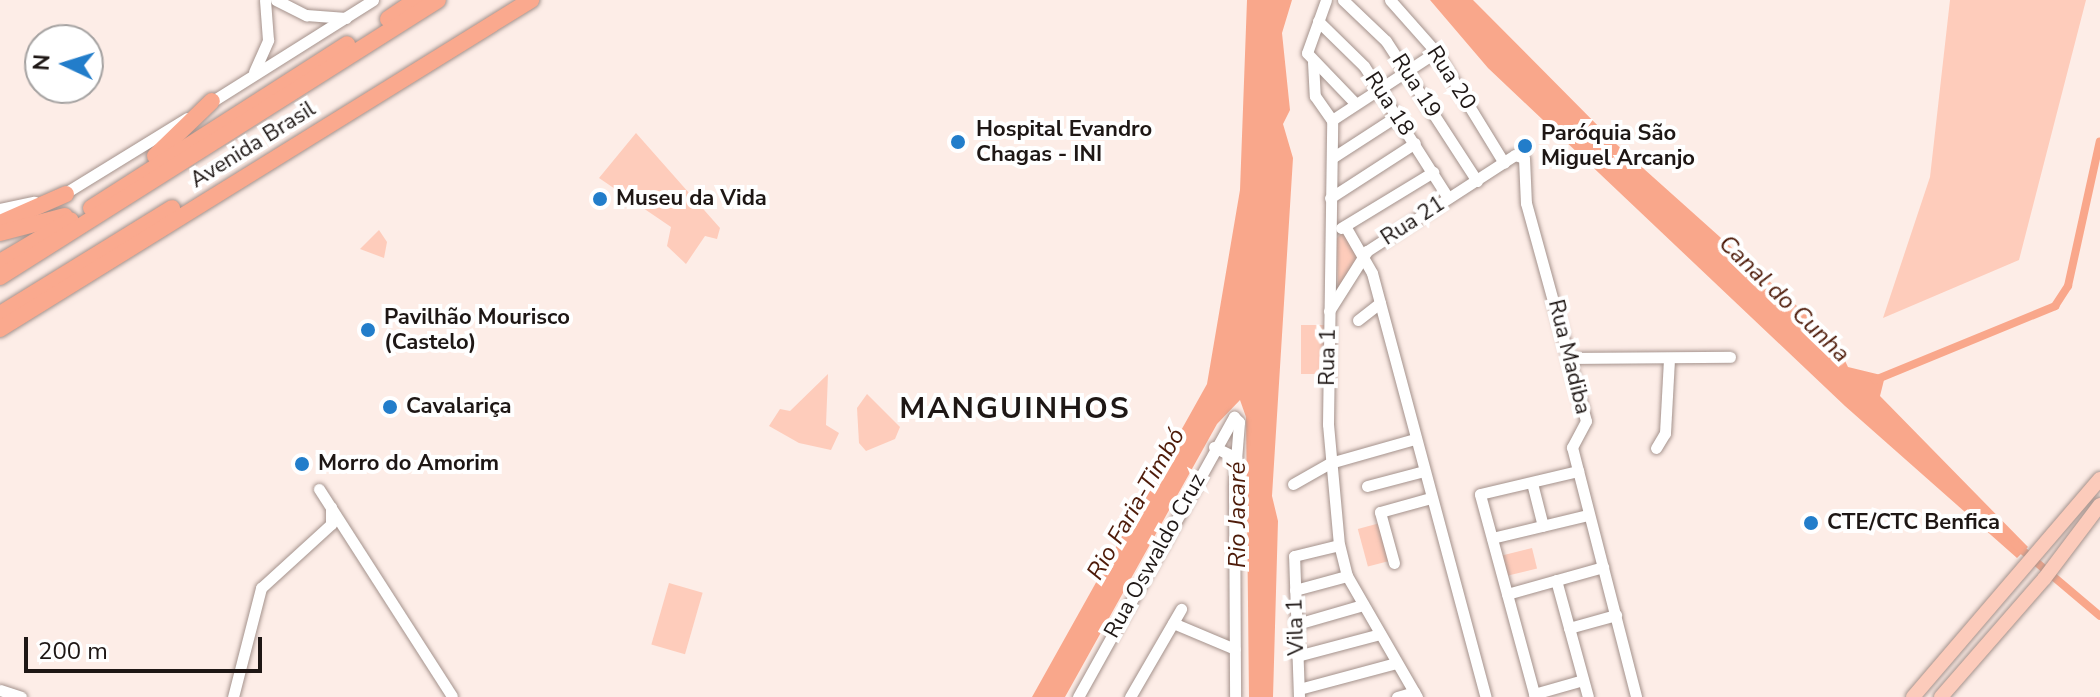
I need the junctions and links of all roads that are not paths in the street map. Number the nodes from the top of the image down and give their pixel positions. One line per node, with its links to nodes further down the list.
1 (265, 0): 16 (street)
2 (276, 0): 11 (street)
3 (373, 0): 11 (street)
4 (416, 0): 28 (highway, Avenida Brasil)
5 (438, 0): 40 (highway, Avenida Brasil)
6 (512, 0): 43 (highway, Avenida Brasil)
7 (531, 0): 45 (highway, Avenida Brasil)
8 (1326, 0): 12 (street)
9 (1343, 0): 15 (street, Rua 19)
10 (1390, 0): 13 (street, Rua 20)
11 (347, 18): 16 (street)
12 (1318, 21): 14 (street); 17 (street, Rua 18)
13 (1436, 52): 15 (street); 25 (street, Rua 20)
14 (1313, 62): 19 (street); 21 (street)
15 (1406, 69): 17 (street); 27 (street, Rua 19)
16 (254, 72): 18 (street)
17 (1379, 87): 19 (street); 20 (street, Rua 18)
18 (212, 101): 28 (highway); 29 (street)
19 (1355, 103): 21 (street)
20 (1397, 116): 22 (street, Rua 18); 24 (street)
21 (1332, 120): 24 (street, Rua 1)
22 (1415, 143): 26 (street, Rua 18); 30 (street)
23 (1518, 154): 25 (street, Rua 21); 47 (street, Rua Madiba)
24 (1332, 158): 30 (street, Rua 1)
25 (1504, 163): 27 (street, Rua 21)
26 (1433, 172): 31 (street, Rua 18); 35 (street)
27 (1477, 181): 31 (street, Rua 21)
28 (127, 182): 33 (highway, Avenida Brasil)
29 (66, 194): 32 (street); 34 (highway)
30 (1330, 198): 37 (street, Rua 1)
31 (1448, 198): 38 (street, Rua 21)
32 (0, 209)
33 (89, 209): 36 (highway); 39 (highway, Avenida Brasil)
34 (0, 223)
35 (1345, 226): 37 (street); 38 (street)
36 (0, 233)
37 (1330, 235): 42 (street, Rua 1)
38 (1364, 255): 41 (street); 42 (street, Rua 21)
39 (0, 262)
40 (0, 277)
41 (1380, 303): 44 (street); 49 (street)
42 (1329, 311): 53 (street, Rua 1)
43 (0, 314)
44 (1358, 320)
45 (0, 331)
46 (1730, 357): 48 (street)
47 (1571, 358): 48 (street); 55 (street, Rua Madiba)
48 (1669, 358): 51 (street)
49 (1415, 439): 53 (street); 54 (street)
50 (1214, 447): 52 (street); 52 (street, Rua Oswaldo Cruz); 92 (street, Rua Oswaldo Cruz)
51 (1656, 448)
52 (1237, 458): 81 (street)
53 (1330, 463): 58 (street); 67 (street, Rua 1)
54 (1424, 471): 59 (street); 61 (street)
55 (1578, 471): 57 (street); 64 (street, Rua Madiba)
56 (2100, 479): 99 (main road)
57 (1532, 483): 65 (street); 66 (street)
58 (1293, 484)
59 (1367, 486)
60 (319, 489): 63 (street)
61 (1431, 498): 68 (street); 96 (street)
62 (2100, 505): 100 (main road)
63 (331, 506): 89 (street); 91 (street)
64 (1588, 515): 65 (street); 69 (street, Rua Madiba)
65 (1543, 526): 66 (street)
66 (1492, 538): 73 (street)
67 (1339, 545): 70 (street, Rua 1); 72 (street, Vila 1)
68 (1394, 563)
69 (1603, 567): 71 (street); 76 (street, Rua Madiba)
70 (1347, 576): 72 (street); 74 (street, Rua 1)
71 (1556, 580): 73 (street); 79 (street)
72 (1295, 590): 78 (street, Vila 1)
73 (1507, 594): 88 (street)
74 (1363, 605): 78 (street); 80 (street, Rua 1)
75 (1181, 609): 77 (street)
76 (1616, 615): 79 (street); 98 (street, Rua Madiba)
77 (1173, 623): 81 (street); 93 (street)
78 (1297, 624): 82 (street, Vila 1)
79 (1569, 628): 84 (street)
80 (1380, 634): 82 (street); 83 (street, Rua 1)
81 (1235, 649): 94 (street)
82 (1297, 656): 86 (street, Vila 1)
83 (1396, 663): 86 (street); 87 (street, Rua 1)
84 (1583, 680): 88 (street); 97 (street)
85 (0, 690): 90 (street)
86 (1299, 693)
87 (1416, 694): 95 (street)
88 (1534, 695)
89 (452, 696)
90 (21, 697)
91 (233, 697)
92 (1078, 697)
93 (1130, 697)
94 (1235, 697)
95 (1397, 697)
96 (1486, 697)
97 (1588, 697)
98 (1636, 697)
99 (1913, 697)
100 (1941, 697)

